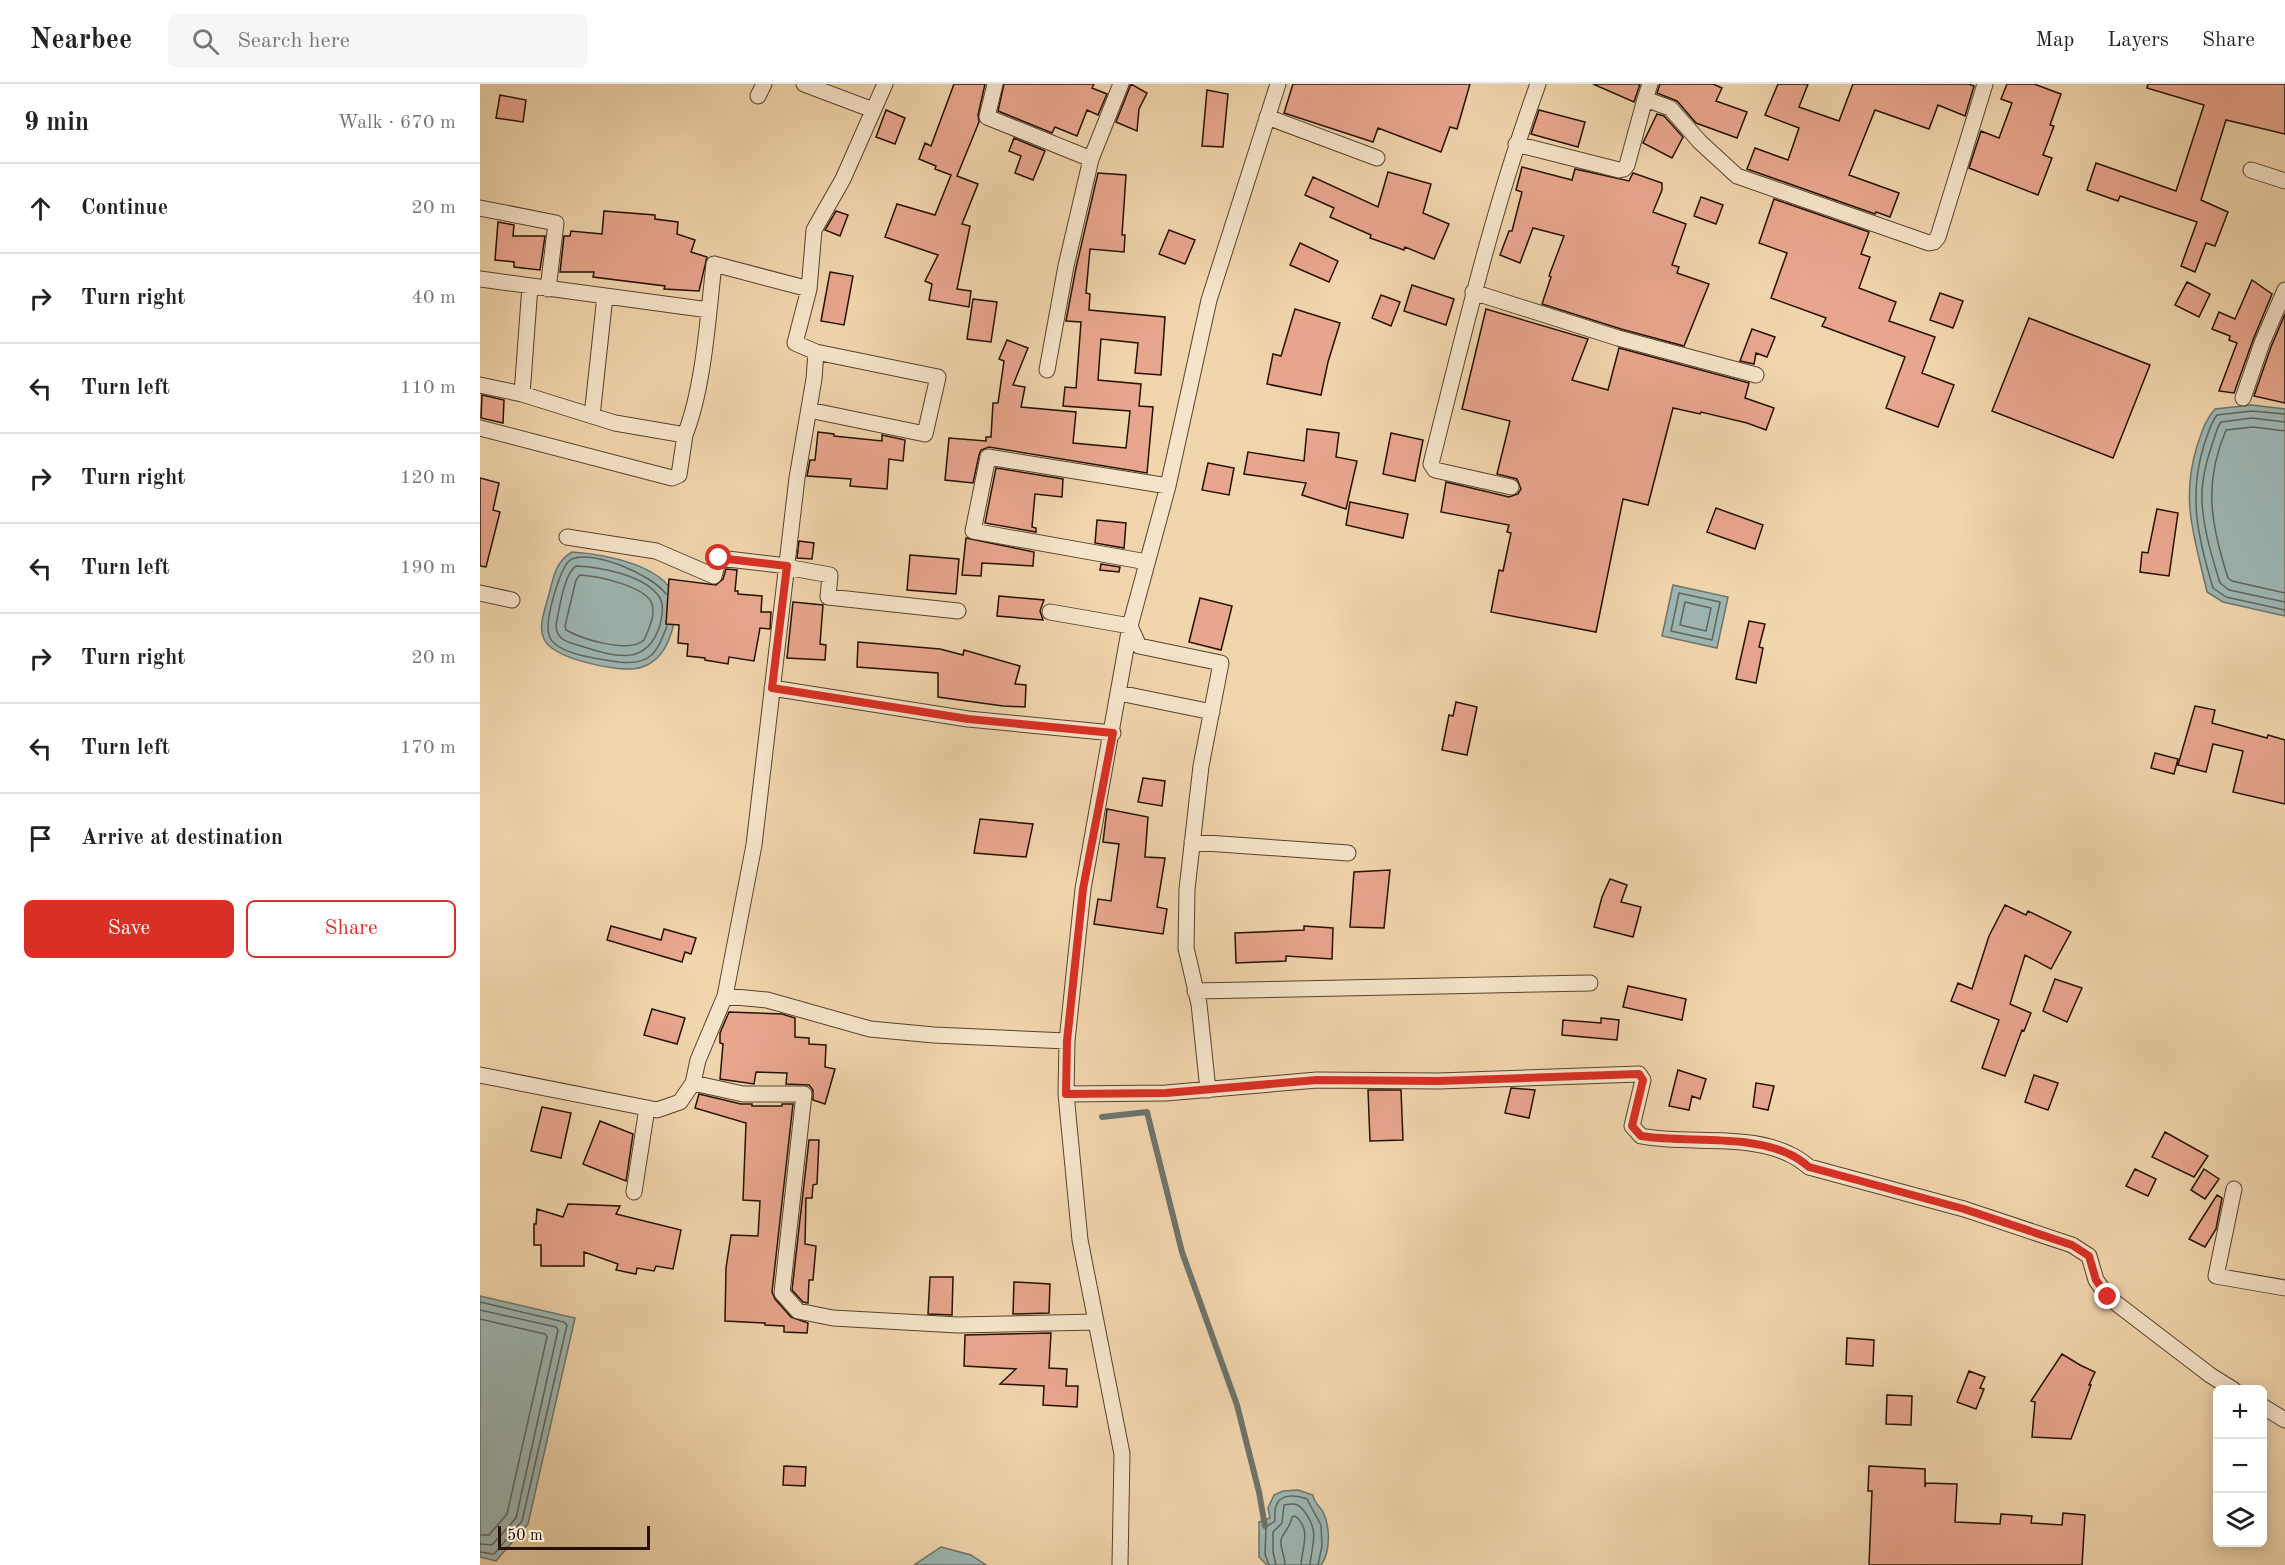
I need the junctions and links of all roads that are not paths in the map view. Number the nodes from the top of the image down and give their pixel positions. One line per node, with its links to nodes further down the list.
1 (804, 84): 9 (street)
2 (885, 84): 9 (street)
3 (995, 84): 13 (street)
4 (1121, 84): 13 (street)
5 (1278, 84): 10 (street)
6 (1538, 84): 11 (street)
7 (1985, 84): 8 (street)
8 (1648, 91): 11 (street)
9 (873, 110): 20 (street)
10 (1267, 117): 12 (street); 35 (street)
11 (1516, 144): 22 (street)
12 (1377, 158)
13 (1091, 159): 26 (street)
14 (2251, 170): 15 (street)
15 (2285, 181)
16 (480, 208): 19 (street)
17 (480, 279): 18 (street)
18 (530, 286): 19 (street); 29 (street)
19 (548, 288): 23 (street)
20 (809, 289): 24 (street); 25 (street)
21 (2285, 290): 30 (street)
22 (1473, 292): 27 (street); 36 (street)
23 (605, 296): 24 (street); 32 (street)
24 (709, 310): 34 (street)
25 (816, 352): 31 (street); 31 (street)
26 (1047, 370)
27 (1756, 375)
28 (480, 385): 29 (street)
29 (522, 394): 32 (street)
30 (2243, 398)
31 (809, 410): 39 (street)
32 (592, 416): 34 (street)
33 (480, 428): 34 (street)
34 (685, 435)
35 (1167, 486): 38 (street); 38 (street)
36 (1511, 487)
37 (567, 537): 39 (street)
38 (1148, 562): 44 (street)
39 (787, 567): 42 (street); 45 (street)
40 (480, 592): 41 (street)
41 (512, 600)
42 (958, 611)
43 (1050, 612): 44 (street)
44 (1131, 626): 46 (street); 47 (street)
45 (772, 688): 48 (street); 53 (street)
46 (1119, 693): 47 (street); 48 (street)
47 (1212, 712): 49 (street)
48 (1113, 733): 54 (street)
49 (1192, 842): 50 (street); 52 (street)
50 (1348, 853)
51 (1590, 983): 52 (street)
52 (1195, 990): 57 (street)
53 (725, 996): 54 (street); 56 (street)
54 (1067, 1041): 58 (street)
55 (480, 1075): 59 (street)
56 (693, 1083): 59 (street); 63 (street)
57 (1208, 1090): 58 (street); 64 (street)
58 (1066, 1094): 63 (street)
59 (647, 1108): 61 (street)
60 (2234, 1189): 62 (street)
61 (634, 1192)
62 (2285, 1288)
63 (1096, 1322): 67 (street)
64 (2227, 1385)
65 (2267, 1409): 66 (street)
66 (2285, 1420)
67 (1120, 1565)

